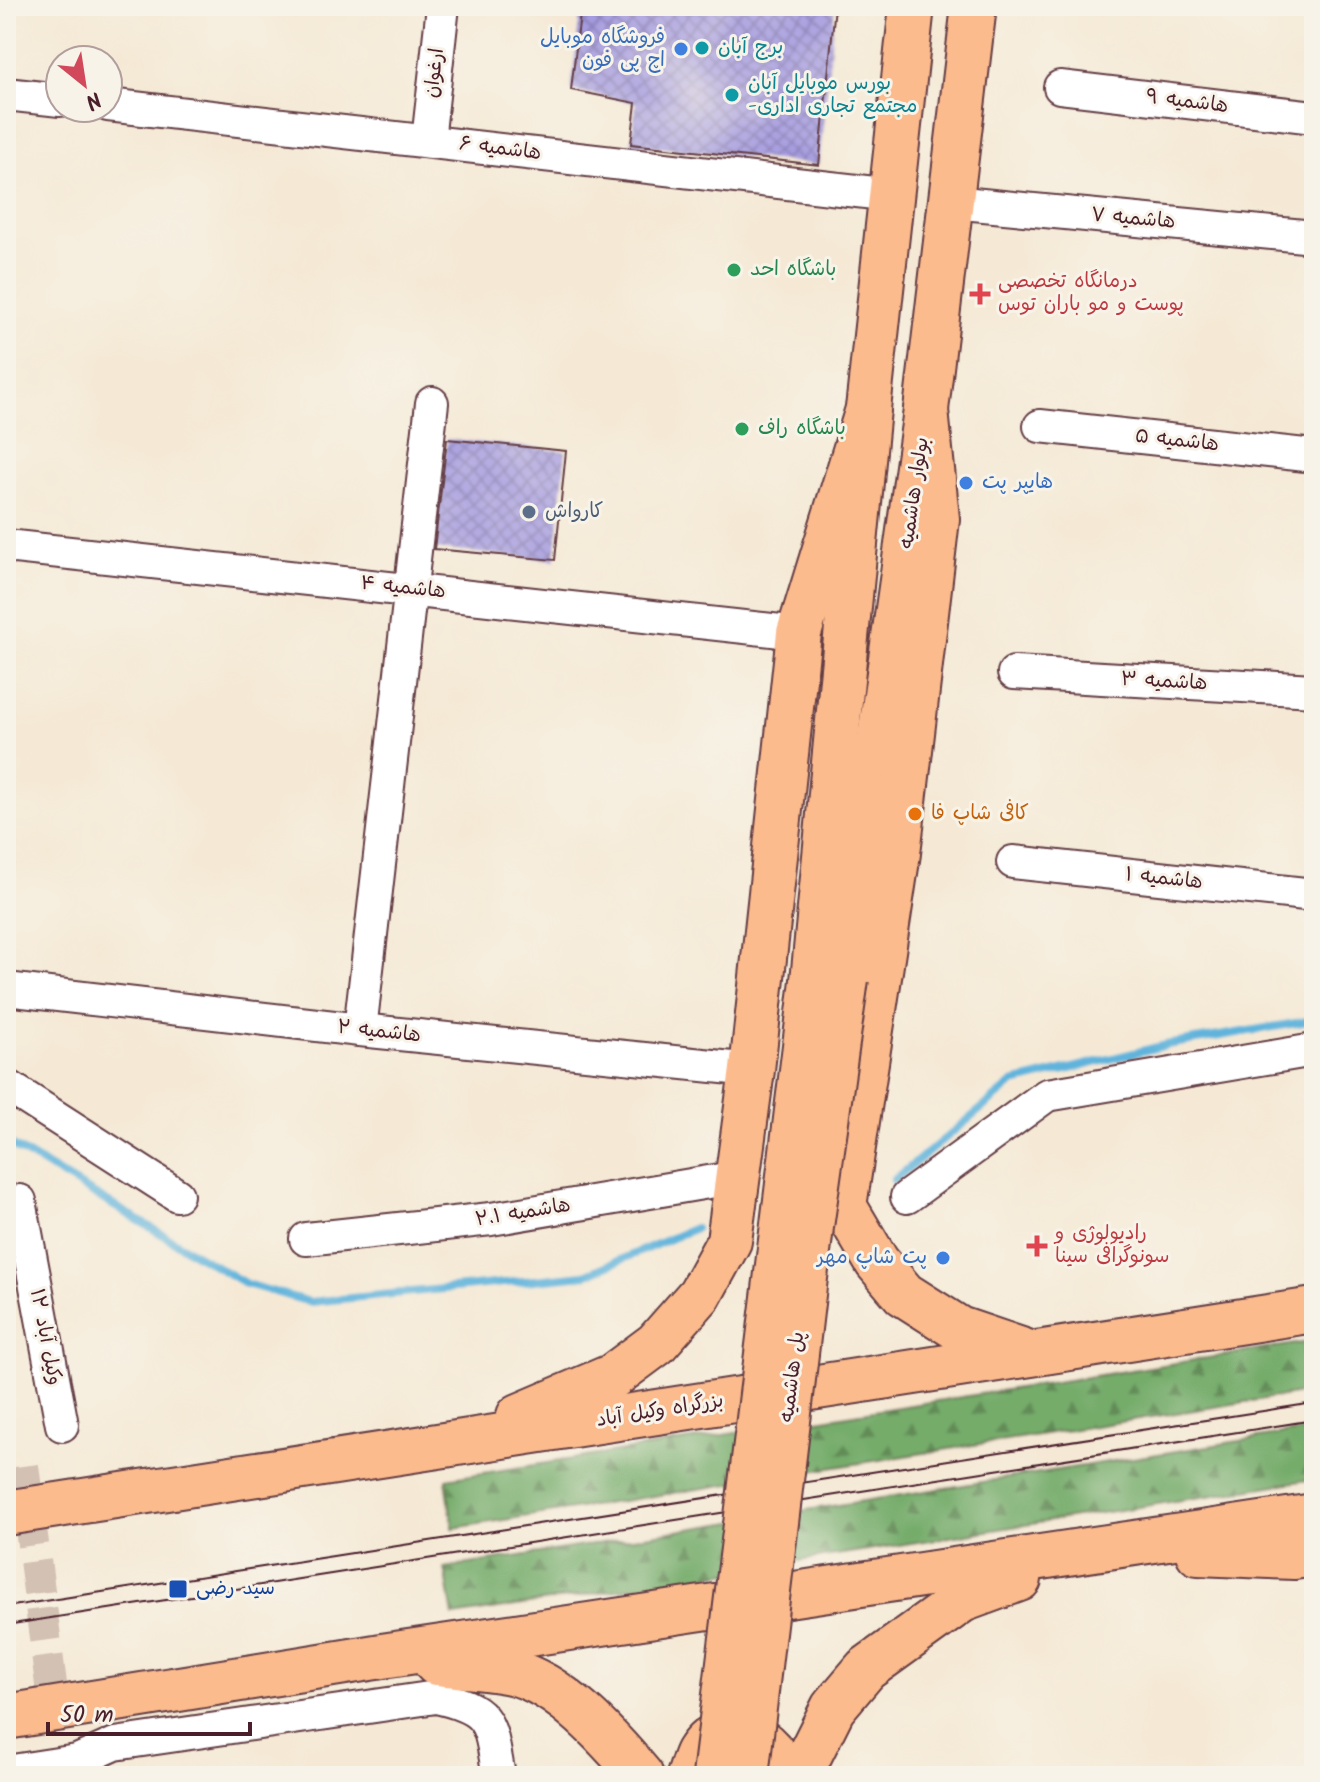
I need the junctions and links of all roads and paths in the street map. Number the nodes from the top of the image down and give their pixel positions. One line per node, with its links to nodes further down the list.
1 (443, 6): 9 (street, ارغوان)
2 (912, 6): 10 (main road)
3 (974, 6): 11 (main road, بولوار هاشمیه)
4 (1060, 87): 8 (street, هاشمیه ۹)
5 (6, 94): 6 (street)
6 (44, 98)
7 (124, 107): 9 (street, هاشمیه ۶)
8 (1314, 117)
9 (428, 141): 10 (street, هاشمیه ۶)
10 (892, 195): 14 (main road)
11 (952, 202): 12 (street, هاشمیه ۷); 15 (main road, بولوار هاشمیه)
12 (1314, 237)
13 (432, 403): 19 (street)
14 (868, 409): 20 (main road); 25 (main road)
15 (926, 410): 25 (main road, بولوار هاشمیه); 35 (main road)
16 (1040, 426): 17 (street, هاشمیه ۵)
17 (1314, 456)
18 (6, 546): 19 (street, هاشمیه ۴)
19 (410, 589): 20 (street, هاشمیه ۴); 27 (street)
20 (799, 633): 29 (main road)
21 (1014, 673): 22 (street, هاشمیه ۳)
22 (1314, 690)
23 (1013, 862): 24 (street, هاشمیه ۱)
24 (1314, 895)
25 (829, 980): 52 (main road, پل هاشمیه, bridge); 53 (main road, پل هاشمیه, bridge)
26 (6, 989): 27 (street, هاشمیه ۲)
27 (360, 1030): 29 (street, هاشمیه ۲)
28 (1314, 1050): 33 (street)
29 (752, 1070): 31 (main road)
30 (6, 1085): 32 (street)
31 (738, 1177): 36 (street, هاشمیه ۲.۱); 37 (main road)
32 (177, 1195)
33 (907, 1197)
34 (11, 1199): 40 (street, ۱۲ وکیل آباد)
35 (844, 1206): 37 (main road); 39 (main road)
36 (306, 1239)
37 (729, 1241): 41 (main road)
38 (1314, 1310): 39 (main road, بزرگراه وکیل آباد)
39 (1030, 1354): 41 (main road, بزرگراه وکیل آباد)
40 (62, 1425)
41 (455, 1443): 42 (main road, بزرگراه وکیل آباد)
42 (6, 1513)
43 (1314, 1516): 44 (main road)
44 (1096, 1549): 45 (main road); 46 (main road); 55 (main road)
45 (1314, 1554)
46 (382, 1656): 47 (main road); 50 (main road)
47 (6, 1717)
48 (6, 1772): 49 (street)
49 (499, 1776)
50 (641, 1776)
51 (689, 1776): 54 (main road)
52 (715, 1776)
53 (746, 1776)
54 (784, 1776)
55 (799, 1776)

